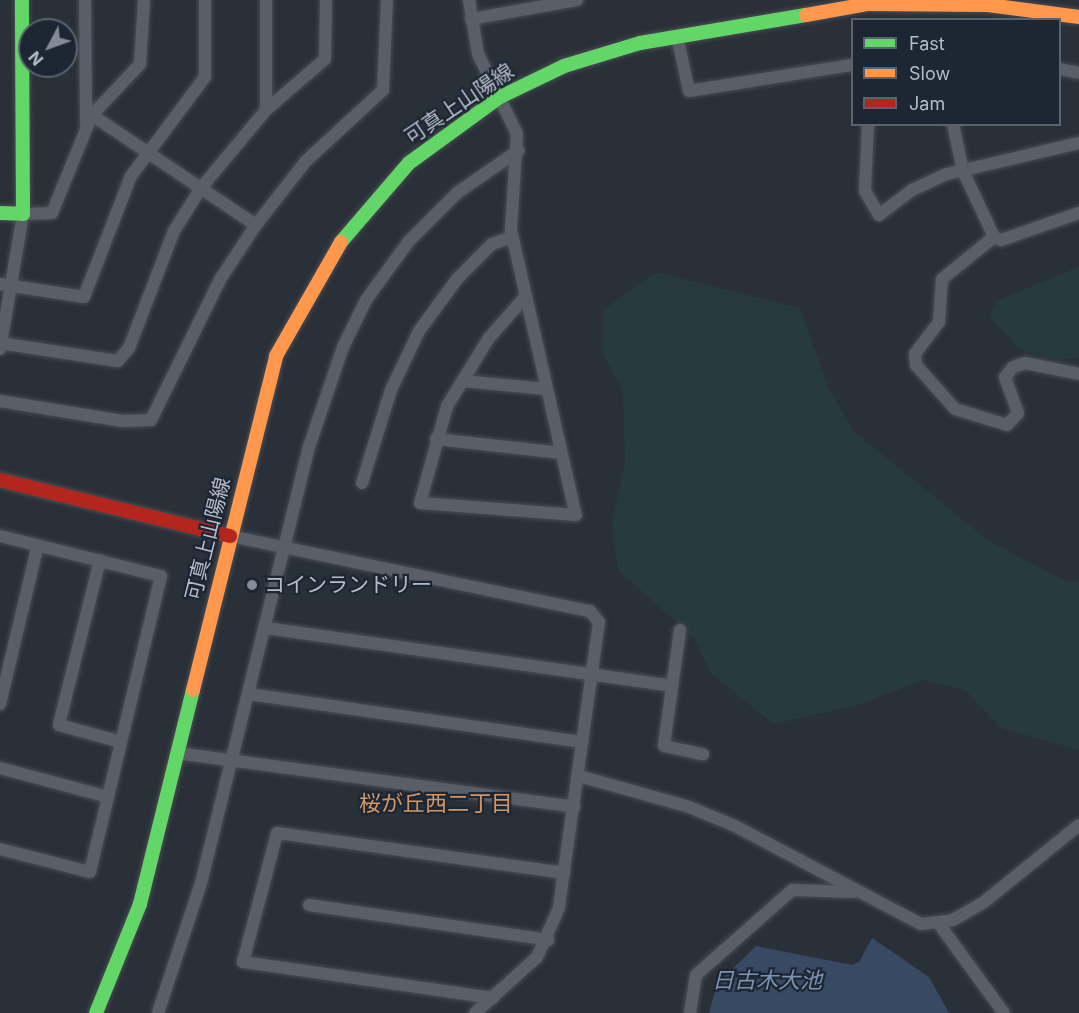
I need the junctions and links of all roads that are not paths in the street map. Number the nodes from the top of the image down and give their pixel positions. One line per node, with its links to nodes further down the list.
1 (22, 0): 30 (main road)
2 (85, 0): 22 (street)
3 (144, 0): 19 (street)
4 (205, 0): 25 (street)
5 (266, 0): 18 (street)
6 (326, 0): 18 (street)
7 (387, 0): 31 (street)
8 (469, 0): 12 (street)
9 (577, 0): 12 (street)
10 (939, 1): 11 (main road, 可真上山陽線); 13 (main road, 可真上山陽線)
11 (1079, 18)
12 (471, 19): 17 (street)
13 (676, 36): 14 (street); 17 (main road, 可真上山陽線)
14 (851, 64)
15 (1061, 69): 16 (street)
16 (1079, 73)
17 (500, 97): 24 (street); 46 (main road, 可真上山陽線)
18 (266, 110): 27 (street)
19 (92, 115): 22 (street); 25 (street)
20 (868, 126): 26 (street)
21 (953, 126): 26 (street)
22 (86, 128): 30 (street)
23 (1079, 143): 26 (street)
24 (519, 150): 32 (street); 48 (street)
25 (148, 152): 27 (street); 34 (street)
26 (963, 171): 33 (street)
27 (201, 188): 31 (street); 36 (street)
28 (0, 213): 30 (main road)
29 (1079, 213): 33 (street)
30 (23, 214): 34 (street)
31 (256, 225): 40 (street)
32 (512, 237): 35 (street); 44 (street)
33 (994, 237): 37 (street)
34 (6, 285): 36 (street)
35 (525, 297): 38 (street); 39 (street)
36 (0, 345)
37 (1079, 374)
38 (462, 381): 39 (street); 41 (street)
39 (546, 389): 42 (street)
40 (0, 402)
41 (436, 439): 42 (street); 42 (street)
42 (561, 453)
43 (0, 480): 46 (main road)
44 (362, 483)
45 (0, 536): 47 (street)
46 (230, 536): 48 (street); 58 (main road, 可真上山陽線)
47 (38, 545): 49 (street); 55 (street)
48 (284, 548): 50 (street); 52 (street)
49 (100, 560): 56 (street); 56 (street)
50 (266, 628): 52 (street); 54 (street)
51 (680, 630): 53 (street)
52 (593, 675): 53 (street); 57 (street)
53 (668, 685): 59 (street)
54 (249, 694): 57 (street); 60 (street)
55 (0, 704)
56 (121, 742): 63 (street)
57 (583, 742): 62 (street)
58 (177, 753): 60 (street); 73 (main road, 可真上山陽線)
59 (703, 754)
60 (232, 760): 64 (street); 74 (street)
61 (0, 768): 63 (street)
62 (579, 776): 64 (street); 68 (street)
63 (108, 797): 66 (street)
64 (574, 807): 67 (street)
65 (1079, 825): 70 (street)
66 (0, 849)
67 (564, 873): 71 (street); 72 (street)
68 (858, 892): 70 (street); 76 (street)
69 (309, 905): 71 (street)
70 (939, 924): 77 (street)
71 (548, 940): 72 (street)
72 (493, 998): 75 (street)
73 (96, 1013)
74 (158, 1013)
75 (475, 1013)
76 (690, 1013)
77 (1004, 1013)

